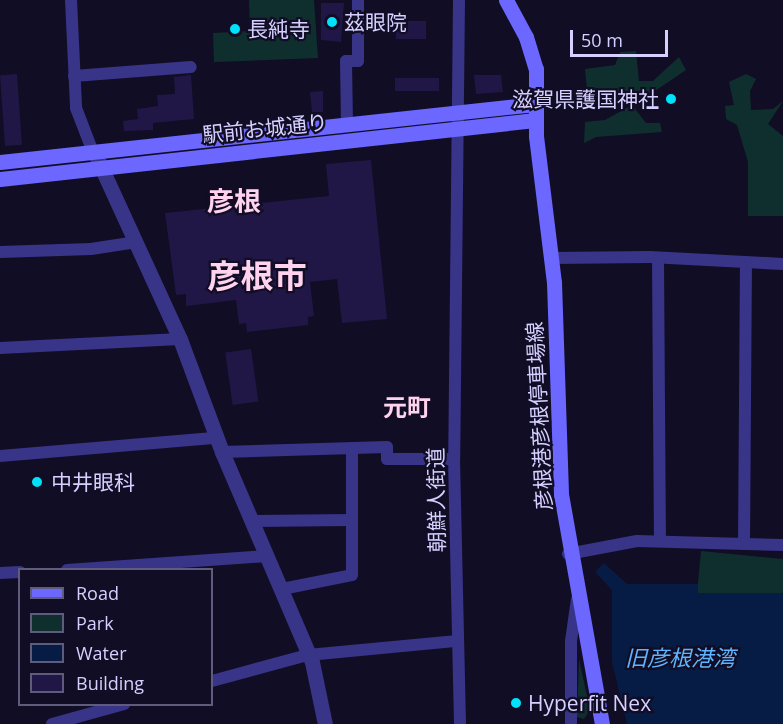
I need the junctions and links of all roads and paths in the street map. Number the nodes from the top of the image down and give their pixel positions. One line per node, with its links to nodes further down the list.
1 (71, 0): 6 (street)
2 (358, 0): 10 (street)
3 (459, 0): 8 (street, 朝鮮人街道)
4 (509, 1): 7 (main road, 彦根港彦根停車場線)
5 (191, 67): 6 (street)
6 (74, 76): 12 (street)
7 (535, 104): 8 (main road, 駅前お城通り); 9 (main road, 彦根港彦根停車場線)
8 (459, 112): 10 (main road, 駅前お城通り); 11 (street, 朝鮮人街道)
9 (535, 120): 11 (main road, 駅前お城通り); 18 (main road, 彦根港彦根停車場線)
10 (347, 124): 12 (main road, 駅前お城通り)
11 (459, 128): 14 (main road, 駅前お城通り); 27 (street, 朝鮮人街道)
12 (93, 152): 13 (main road, 駅前お城通り); 14 (street)
13 (0, 162)
14 (102, 167): 15 (main road, 駅前お城通り); 16 (street)
15 (0, 179)
16 (136, 242): 17 (street); 22 (street)
17 (0, 252)
18 (550, 258): 19 (street); 33 (main road, 彦根港彦根停車場線)
19 (658, 260): 20 (street); 30 (street)
20 (746, 262): 21 (street); 31 (street)
21 (783, 264)
22 (180, 339): 23 (street); 24 (street)
23 (0, 348)
24 (219, 445): 25 (street); 26 (street); 29 (street)
25 (352, 448): 27 (street); 28 (street)
26 (0, 456)
27 (454, 459): 40 (street, 朝鮮人街道)
28 (351, 520): 29 (street); 38 (street)
29 (253, 521): 34 (street)
30 (660, 541): 31 (street); 33 (street)
31 (744, 544): 32 (street)
32 (783, 545)
33 (568, 554): 39 (main road, 彦根港彦根停車場線)
34 (267, 556): 35 (street); 38 (street)
35 (96, 568)
36 (18, 572): 37 (street)
37 (0, 573)
38 (282, 589): 41 (street)
39 (577, 598): 47 (street); 48 (main road, 彦根港彦根停車場線)
40 (457, 641): 41 (street); 46 (street, 朝鮮人街道)
41 (308, 655): 42 (street); 45 (street)
42 (213, 681)
43 (120, 706): 44 (street)
44 (52, 724)
45 (325, 724)
46 (460, 724)
47 (571, 724)
48 (602, 724)

